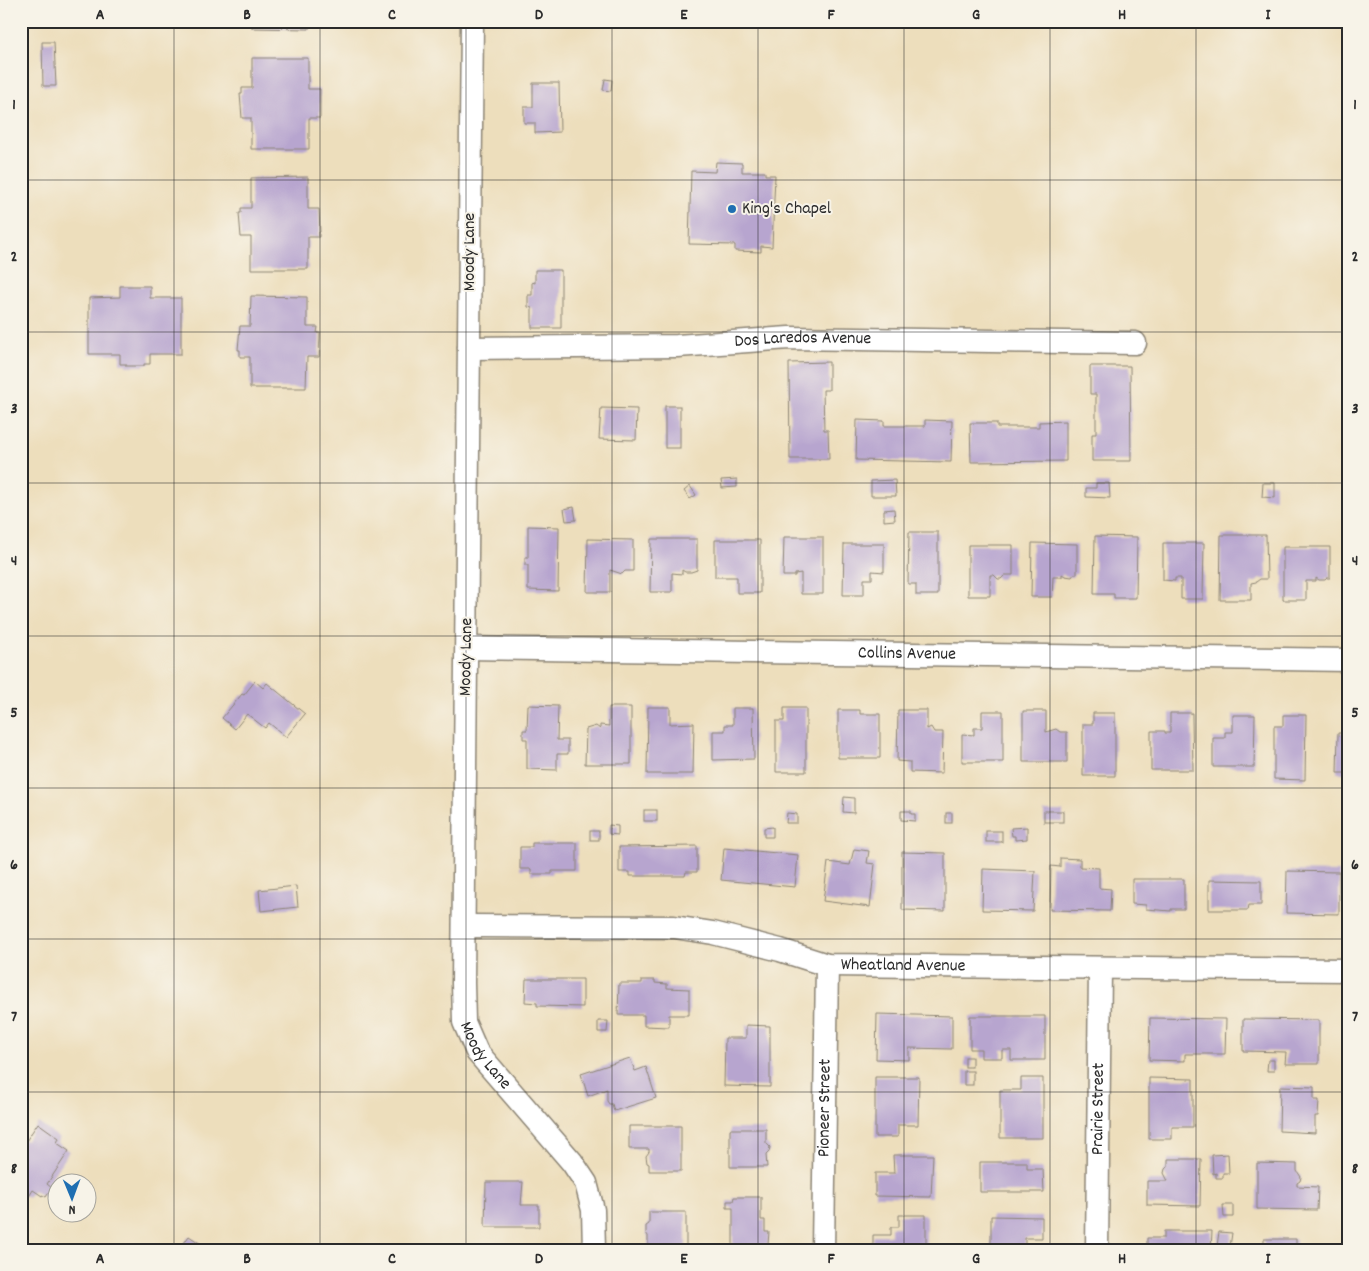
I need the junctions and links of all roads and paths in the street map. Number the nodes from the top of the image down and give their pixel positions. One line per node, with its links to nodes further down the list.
1 (472, 21): 3 (street, Moody Lane)
2 (1134, 343): 3 (street, Dos Laredos Avenue)
3 (470, 348): 4 (street, Moody Lane)
4 (467, 648): 5 (street, Collins Avenue); 6 (street, Moody Lane)
5 (1348, 660)
6 (464, 926): 7 (street, Wheatland Avenue); 10 (street, Moody Lane)
7 (827, 965): 8 (street, Wheatland Avenue); 11 (street, Pioneer Street)
8 (1100, 968): 9 (street, Wheatland Avenue); 12 (street, Prairie Street)
9 (1348, 970)
10 (594, 1250)
11 (822, 1250)
12 (1097, 1250)

